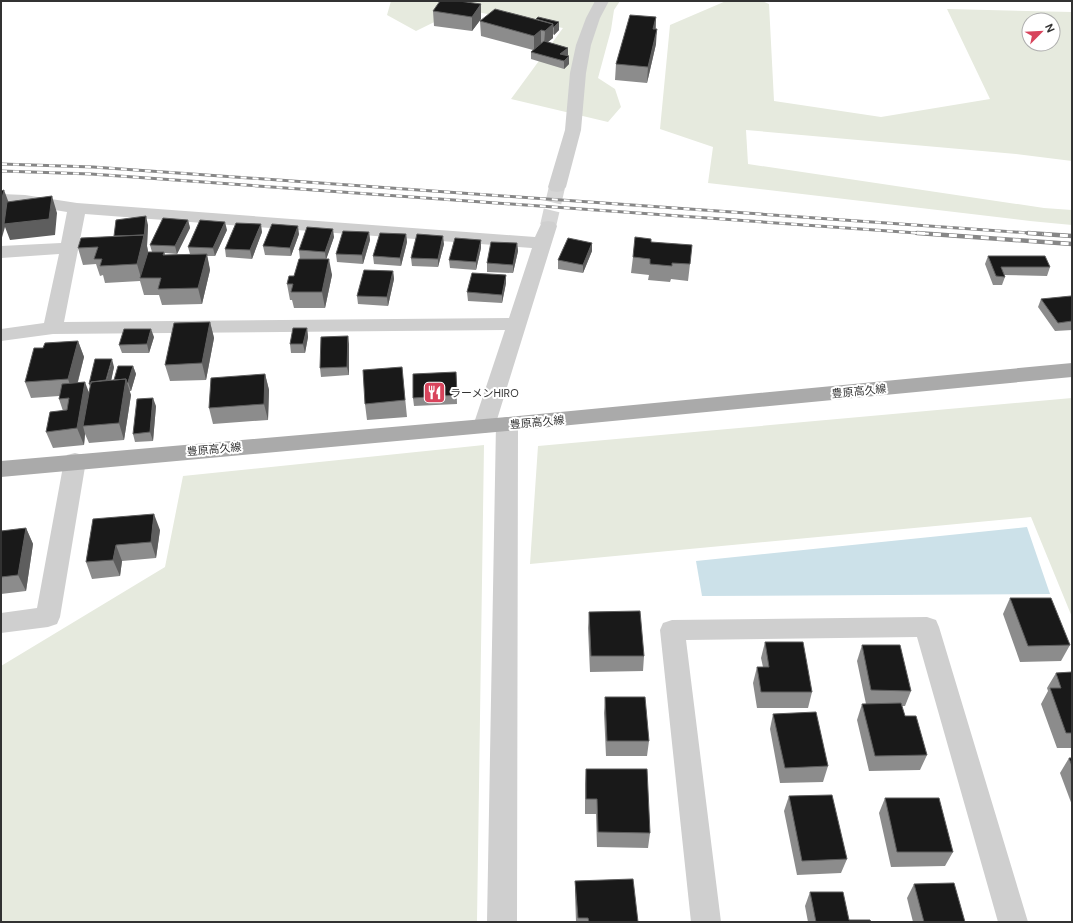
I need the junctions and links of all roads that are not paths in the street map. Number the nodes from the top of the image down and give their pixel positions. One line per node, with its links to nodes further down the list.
1 (602, 1): 2 (street)
2 (557, 187)
3 (1, 199): 4 (street)
4 (77, 208): 5 (street); 7 (street)
5 (69, 248): 6 (street); 8 (street)
6 (1, 252)
7 (517, 324): 8 (street); 11 (street)
8 (53, 328): 9 (street)
9 (1, 335)
10 (1072, 370): 11 (main road, 豊原高久線)
11 (495, 425): 12 (main road, 豊原高久線); 15 (street)
12 (75, 461): 13 (main road, 豊原高久線); 14 (street)
13 (1, 469)
14 (1, 623)
15 (502, 922)
16 (706, 922): 17 (street)
17 (1013, 922)

